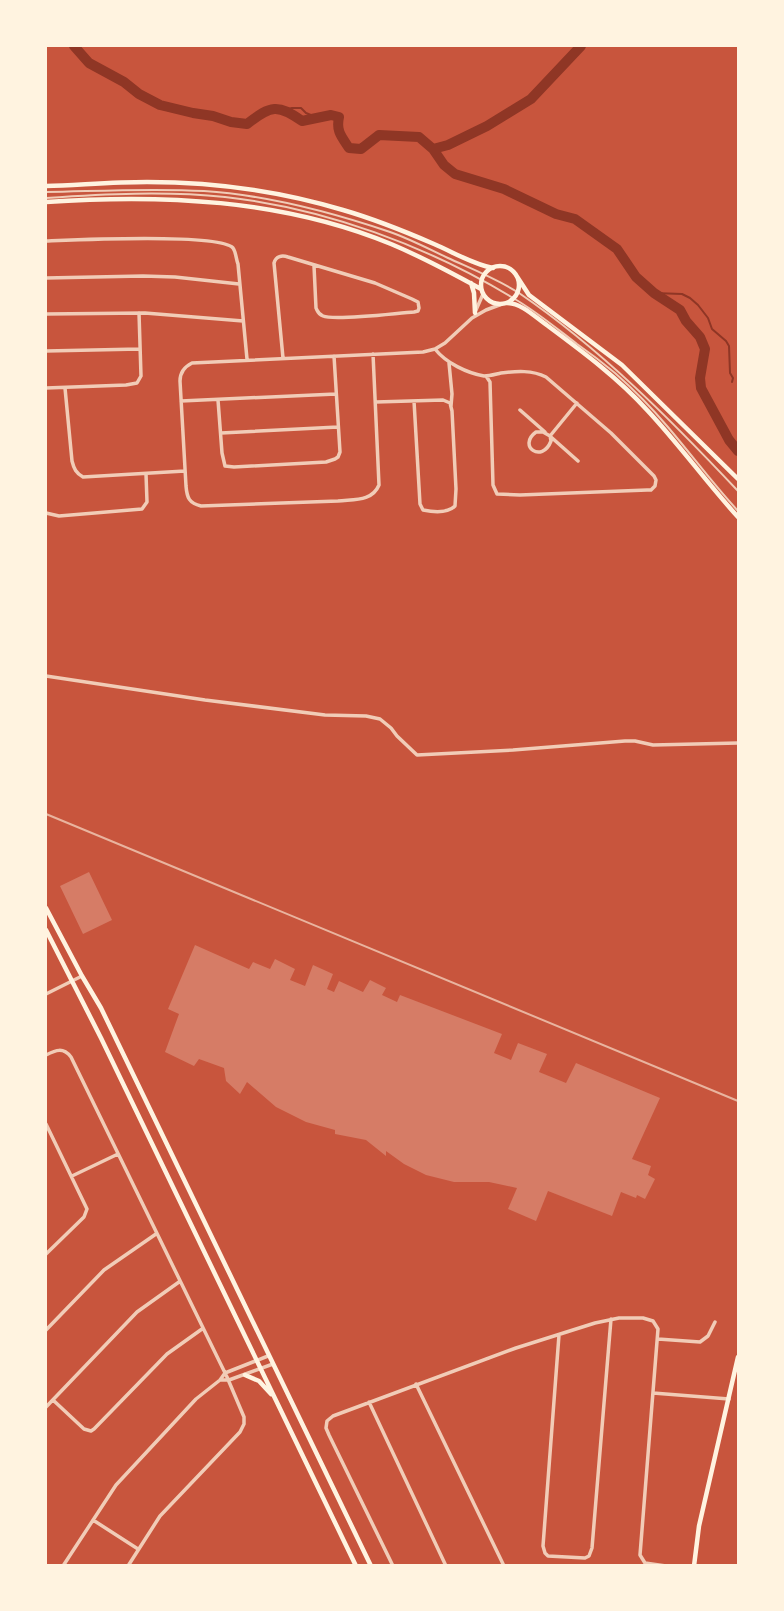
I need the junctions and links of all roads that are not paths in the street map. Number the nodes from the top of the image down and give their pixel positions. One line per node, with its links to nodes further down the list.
1 (46, 186): 6 (main road)
2 (46, 192): 8 (lane)
3 (46, 200): 8 (lane); 10 (main road)
4 (46, 241): 11 (street)
5 (314, 265): 5 (street); 25 (street)
6 (493, 268): 7 (main road); 8 (main road)
7 (516, 275): 13 (main road); 45 (main road)
8 (483, 277): 12 (main road); 13 (lane); 14 (lane)
9 (46, 278): 11 (street)
10 (470, 283): 12 (main road); 18 (main road)
11 (239, 284): 19 (street)
12 (482, 291): 15 (main road); 18 (street)
13 (517, 292): 14 (main road); 46 (lane)
14 (514, 298): 15 (main road); 47 (lane)
15 (504, 304): 18 (street); 49 (main road)
16 (139, 313): 17 (street); 19 (street); 20 (street)
17 (46, 314)
18 (473, 316): 21 (street)
19 (243, 321): 26 (street)
20 (140, 349): 22 (street); 30 (street)
21 (435, 349): 23 (street); 27 (street)
22 (46, 351)
23 (373, 354): 24 (street); 35 (street)
24 (334, 356): 25 (street); 31 (street)
25 (283, 358): 26 (street)
26 (247, 359): 33 (street)
27 (449, 363): 28 (street); 37 (street)
28 (486, 376): 36 (street); 36 (street)
29 (46, 388): 30 (street)
30 (65, 388): 44 (street)
31 (335, 394): 32 (street); 39 (street)
32 (218, 400): 33 (street); 40 (street)
33 (181, 401): 43 (street)
34 (414, 401): 35 (street); 37 (street); 37 (street)
35 (376, 402): 43 (street)
36 (577, 403): 41 (street)
37 (451, 407)
38 (520, 410): 41 (street)
39 (338, 427): 40 (street); 40 (street)
40 (221, 433)
41 (550, 436): 41 (street); 42 (street)
42 (578, 461)
43 (185, 471): 44 (street)
44 (146, 474): 48 (street)
45 (738, 479)
46 (738, 491)
47 (738, 511)
48 (46, 513)
49 (738, 517)
50 (46, 676): 51 (street)
51 (738, 743)
52 (46, 908): 54 (main road)
53 (46, 930): 55 (main road)
54 (82, 976): 55 (street); 70 (main road)
55 (71, 982): 56 (street); 72 (main road)
56 (46, 994)
57 (46, 1055): 59 (street)
58 (46, 1124): 60 (street)
59 (118, 1154): 60 (street); 61 (street)
60 (72, 1177): 62 (street)
61 (156, 1234): 63 (street); 67 (street)
62 (46, 1254)
63 (179, 1282): 66 (street); 84 (street)
64 (611, 1319): 68 (street); 68 (street); 69 (street)
65 (715, 1322): 69 (street)
66 (202, 1329): 76 (street); 84 (street)
67 (46, 1330)
68 (559, 1335): 80 (street)
69 (658, 1339): 81 (street)
70 (268, 1356): 72 (street); 73 (main road)
71 (738, 1357): 74 (main road)
72 (257, 1361): 75 (main road); 76 (street)
73 (273, 1364): 75 (street); 92 (main road)
74 (737, 1369): 83 (main road)
75 (261, 1370): 77 (street); 82 (main road)
76 (225, 1373): 78 (street); 79 (street)
77 (245, 1375): 79 (street); 82 (main road)
78 (220, 1380): 79 (street); 87 (street)
79 (229, 1380): 88 (street)
80 (416, 1384): 85 (street); 95 (street)
81 (653, 1393): 83 (street); 96 (street)
82 (274, 1397): 91 (main road)
83 (729, 1399): 97 (main road)
84 (53, 1400): 86 (street)
85 (369, 1402): 93 (street); 94 (street)
86 (46, 1407)
87 (93, 1520): 88 (street); 89 (street)
88 (138, 1549): 90 (street)
89 (63, 1566)
90 (128, 1566)
91 (356, 1566)
92 (371, 1566)
93 (393, 1566)
94 (446, 1566)
95 (504, 1566)
96 (666, 1566)
97 (694, 1566)

